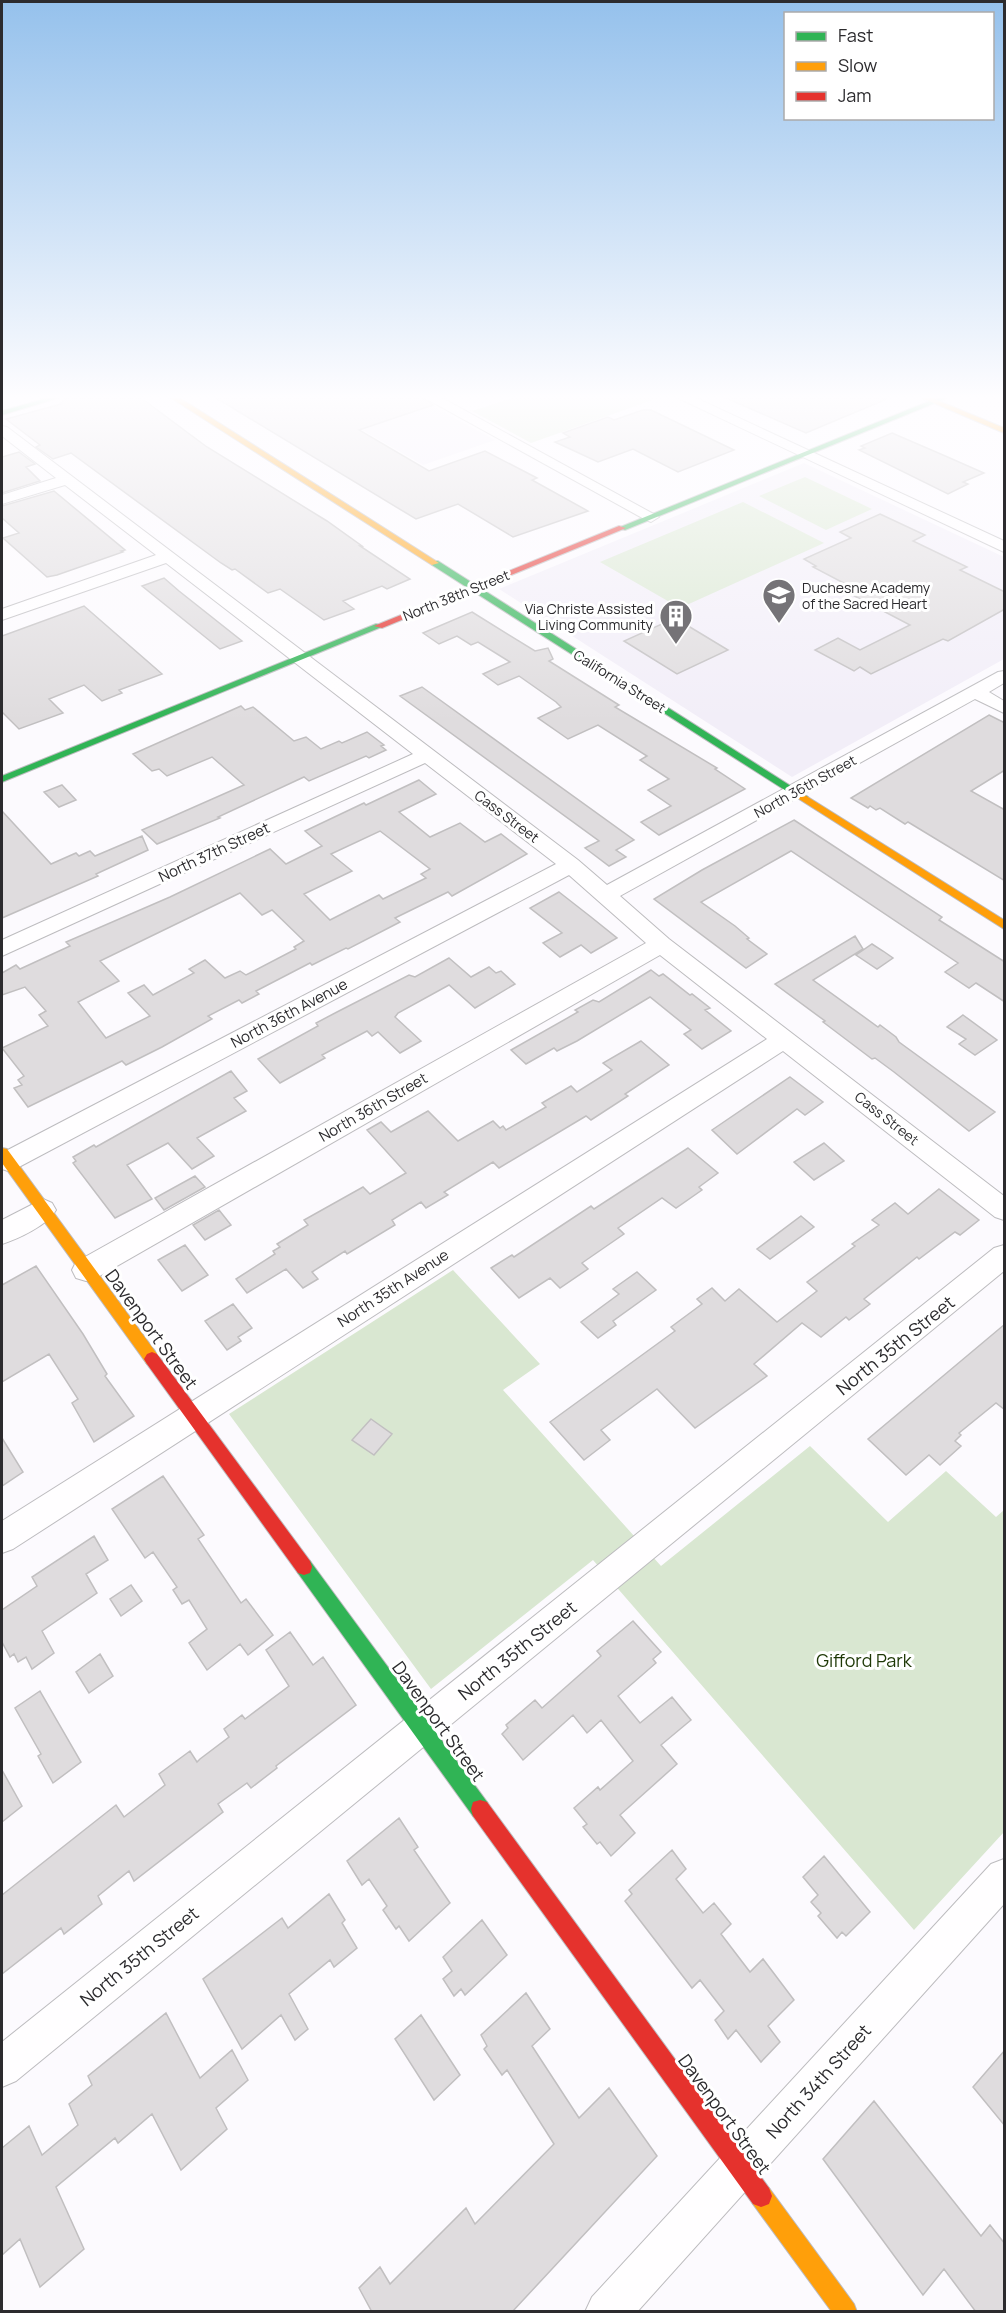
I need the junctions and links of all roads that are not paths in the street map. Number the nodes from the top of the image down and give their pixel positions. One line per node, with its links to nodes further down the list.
1 (100, 506): 8 (street, Cass Street)
2 (345, 506): 9 (street, California Street)
3 (631, 506): 6 (street)
4 (678, 506): 6 (street, North 38th Street)
5 (917, 506): 7 (street)
6 (651, 517): 9 (street, North 38th Street)
7 (1005, 547)
8 (167, 557): 10 (street); 11 (street, Cass Street)
9 (474, 588): 11 (street, North 38th Street); 17 (street, California Street)
10 (2, 615)
11 (299, 658): 15 (street, Cass Street); 16 (street, North 38th Street)
12 (1005, 676): 13 (street, North 36th Street)
13 (976, 692): 14 (street); 17 (street, North 36th Street)
14 (1005, 708)
15 (427, 755): 18 (street, Cass Street); 22 (street, North 37th Street)
16 (2, 779)
17 (795, 792): 19 (street, North 36th Street); 20 (street, California Street)
18 (571, 865): 19 (street, Cass Street); 24 (street, North 36th Avenue)
19 (606, 896): 21 (street, Cass Street)
20 (1005, 925)
21 (661, 944): 23 (street, Cass Street); 29 (street, North 36th Street)
22 (2, 949)
23 (784, 1039): 26 (street, Cass Street); 30 (street, North 35th Avenue)
24 (5, 1157): 25 (street, Davenport Street)
25 (43, 1210): 27 (street); 29 (street, Davenport Street)
26 (1005, 1210)
27 (2, 1233)
28 (1005, 1256): 32 (street, North 35th Street)
29 (86, 1270): 30 (street, Davenport Street)
30 (193, 1416): 31 (street, North 35th Avenue); 32 (street, Davenport Street)
31 (2, 1538)
32 (421, 1727): 34 (street, North 35th Street); 35 (street, Davenport Street)
33 (1005, 1877): 35 (street, North 34th Street)
34 (2, 2067)
35 (741, 2166): 36 (street, North 34th Street); 37 (street, Davenport Street)
36 (607, 2312)
37 (846, 2312)

